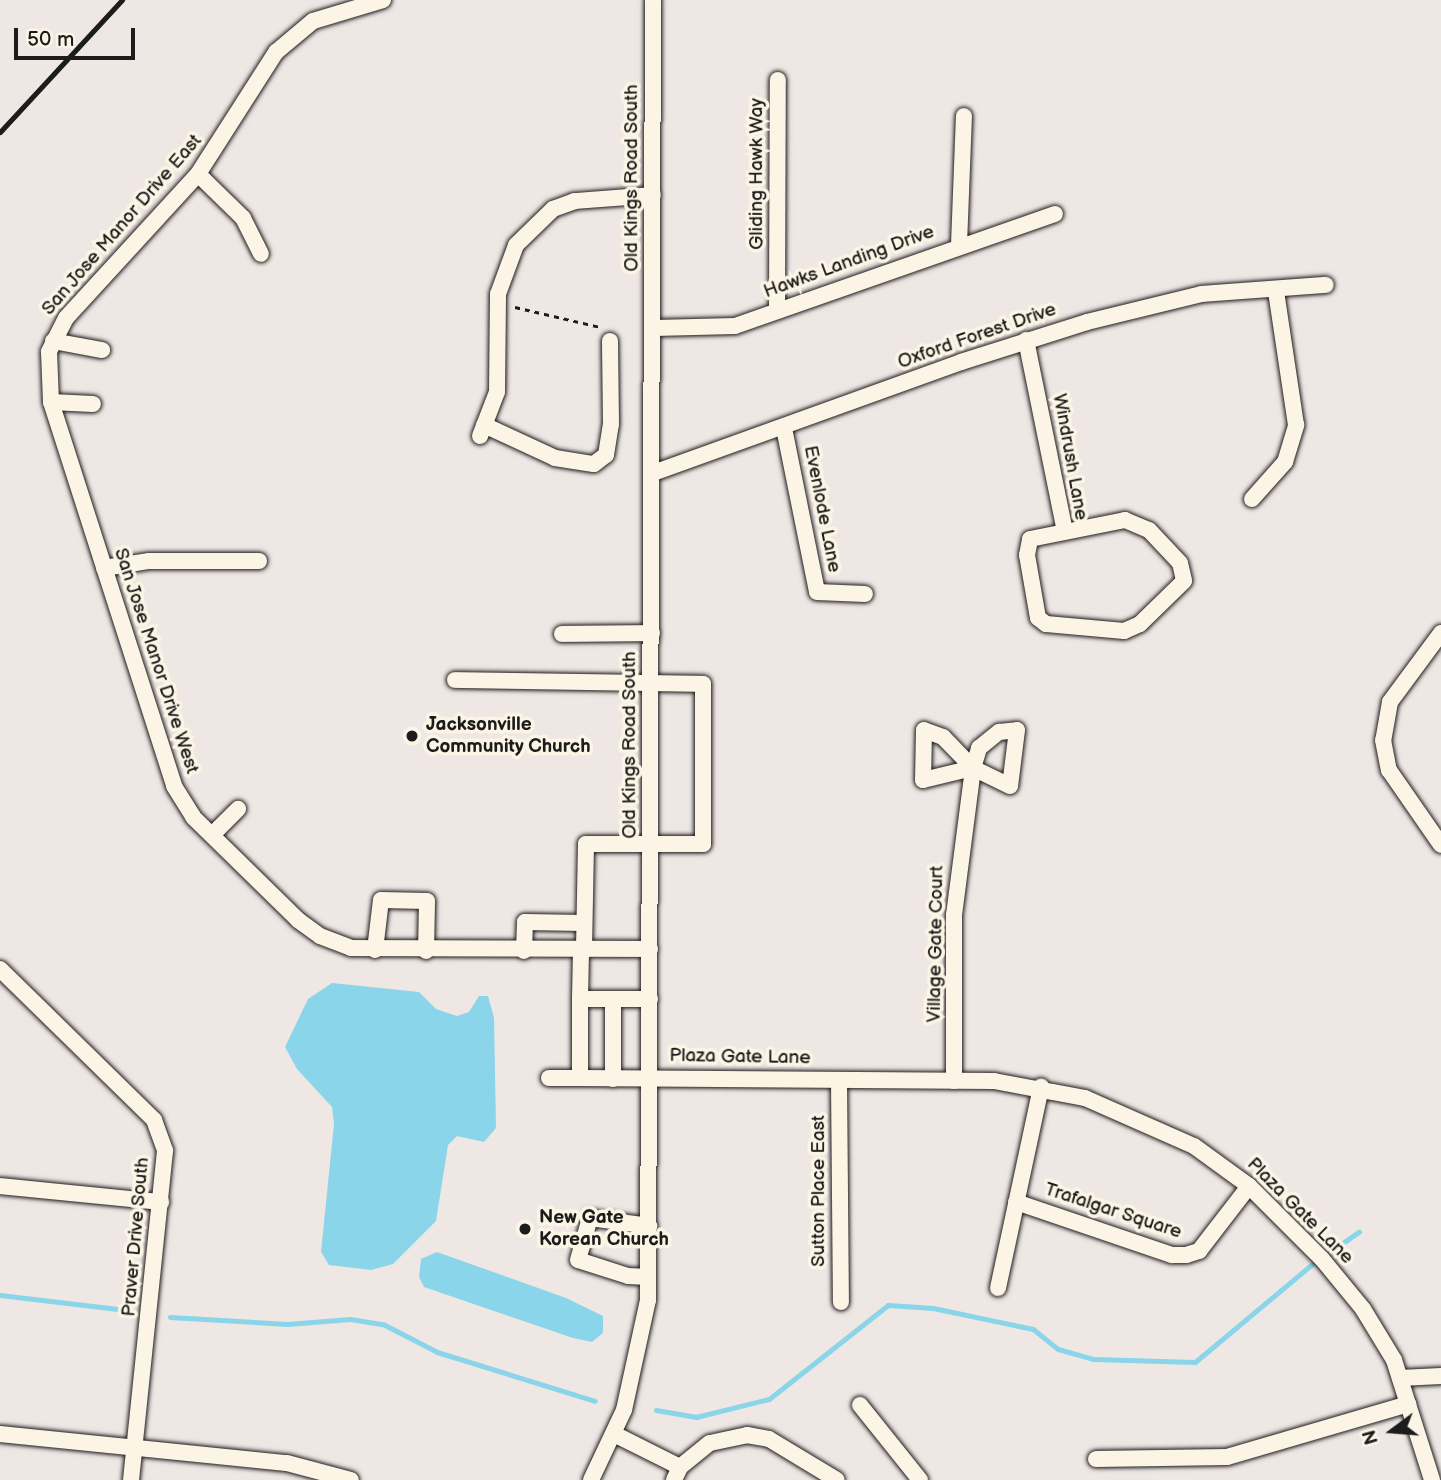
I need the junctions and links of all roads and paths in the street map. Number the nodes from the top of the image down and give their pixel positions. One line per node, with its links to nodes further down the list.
1 (379, 0): 5 (street, San Jose Manor Drive East)
2 (653, 0): 6 (street, Old Kings Road South)
3 (778, 80): 13 (street, Gliding Hawk Way)
4 (964, 116): 8 (street)
5 (198, 174): 9 (street); 16 (street, San Jose Manor Drive East)
6 (653, 195): 12 (street); 14 (street, Old Kings Road South)
7 (1055, 214): 8 (street, Hawks Landing Drive)
8 (959, 245): 13 (street, Hawks Landing Drive)
9 (261, 254)
10 (1325, 285): 11 (street, Oxford Forest Drive)
11 (1276, 291): 15 (street, Oxford Forest Drive); 23 (street)
12 (498, 304): 17 (path); 17 (street)
13 (777, 310): 14 (street, Hawks Landing Drive)
14 (654, 328): 22 (street, Old Kings Road South)
15 (1026, 340): 21 (street, Oxford Forest Drive); 24 (street, Windrush Lane)
16 (53, 341): 18 (street); 19 (street, San Jose Manor Drive East)
17 (610, 341)
18 (102, 350)
19 (50, 397): 20 (street); 26 (street, San Jose Manor Drive West)
20 (93, 404)
21 (784, 428): 22 (street, Oxford Forest Drive); 27 (street, Evenlode Lane)
22 (653, 473): 28 (street, Old Kings Road South)
23 (1252, 499)
24 (1065, 531): 24 (street, Windrush Lane)
25 (259, 561): 26 (street)
26 (104, 568): 35 (street, San Jose Manor Drive West)
27 (865, 594)
28 (652, 633): 30 (street); 32 (street, Old Kings Road South)
29 (1441, 633): 37 (street)
30 (562, 634)
31 (455, 680): 32 (street)
32 (651, 684): 36 (street, Old Kings Road South); 36 (street)
33 (973, 768): 53 (street, Village Gate Court)
34 (238, 809): 35 (street)
35 (212, 835): 40 (street, San Jose Manor Drive West)
36 (650, 844): 38 (street); 39 (street, Old Kings Road South)
37 (1441, 845)
38 (584, 923): 42 (street); 43 (street)
39 (650, 949): 43 (street, San Jose Manor Drive West); 46 (street, Old Kings Road South)
40 (375, 950): 41 (street, San Jose Manor Drive West); 41 (street)
41 (426, 951): 42 (street, San Jose Manor Drive West)
42 (524, 951): 43 (street, San Jose Manor Drive West)
43 (583, 951): 45 (street)
44 (0, 969): 57 (street, Praver Drive South)
45 (580, 999): 47 (street); 49 (street)
46 (650, 999): 47 (street); 48 (street, Old Kings Road South)
47 (613, 1000): 51 (street)
48 (650, 1076): 51 (street, Plaza Gate Lane); 52 (street, Plaza Gate Lane); 59 (street, Old Kings Road South)
49 (580, 1078): 50 (street, Plaza Gate Lane); 51 (street, Plaza Gate Lane)
50 (549, 1079)
51 (613, 1079)
52 (839, 1080): 53 (street, Plaza Gate Lane); 62 (street, Sutton Place East)
53 (954, 1081): 54 (street, Plaza Gate Lane)
54 (1041, 1087): 56 (street, Plaza Gate Lane); 58 (street, Trafalgar Square)
55 (0, 1186): 57 (street)
56 (1249, 1186): 58 (street, Trafalgar Square); 64 (street, Plaza Gate Lane)
57 (161, 1202): 69 (street, Praver Drive South)
58 (1016, 1202): 61 (street, Trafalgar Square)
59 (649, 1226): 60 (street, Old Kings Road South); 60 (street)
60 (648, 1277): 68 (street, Old Kings Road South)
61 (999, 1288)
62 (841, 1302)
63 (1441, 1376): 64 (street)
64 (1400, 1378): 65 (street, Plaza Gate Lane)
65 (1408, 1404): 70 (street); 77 (street, Plaza Gate Lane)
66 (860, 1405): 76 (street)
67 (0, 1434): 69 (street)
68 (614, 1434): 71 (street); 74 (street, Old Kings Road South)
69 (135, 1448): 72 (street, Praver Drive South); 73 (street)
70 (1096, 1459)
71 (677, 1474): 75 (street)
72 (131, 1480)
73 (351, 1480)
74 (591, 1480)
75 (836, 1480)
76 (920, 1480)
77 (1432, 1480)

